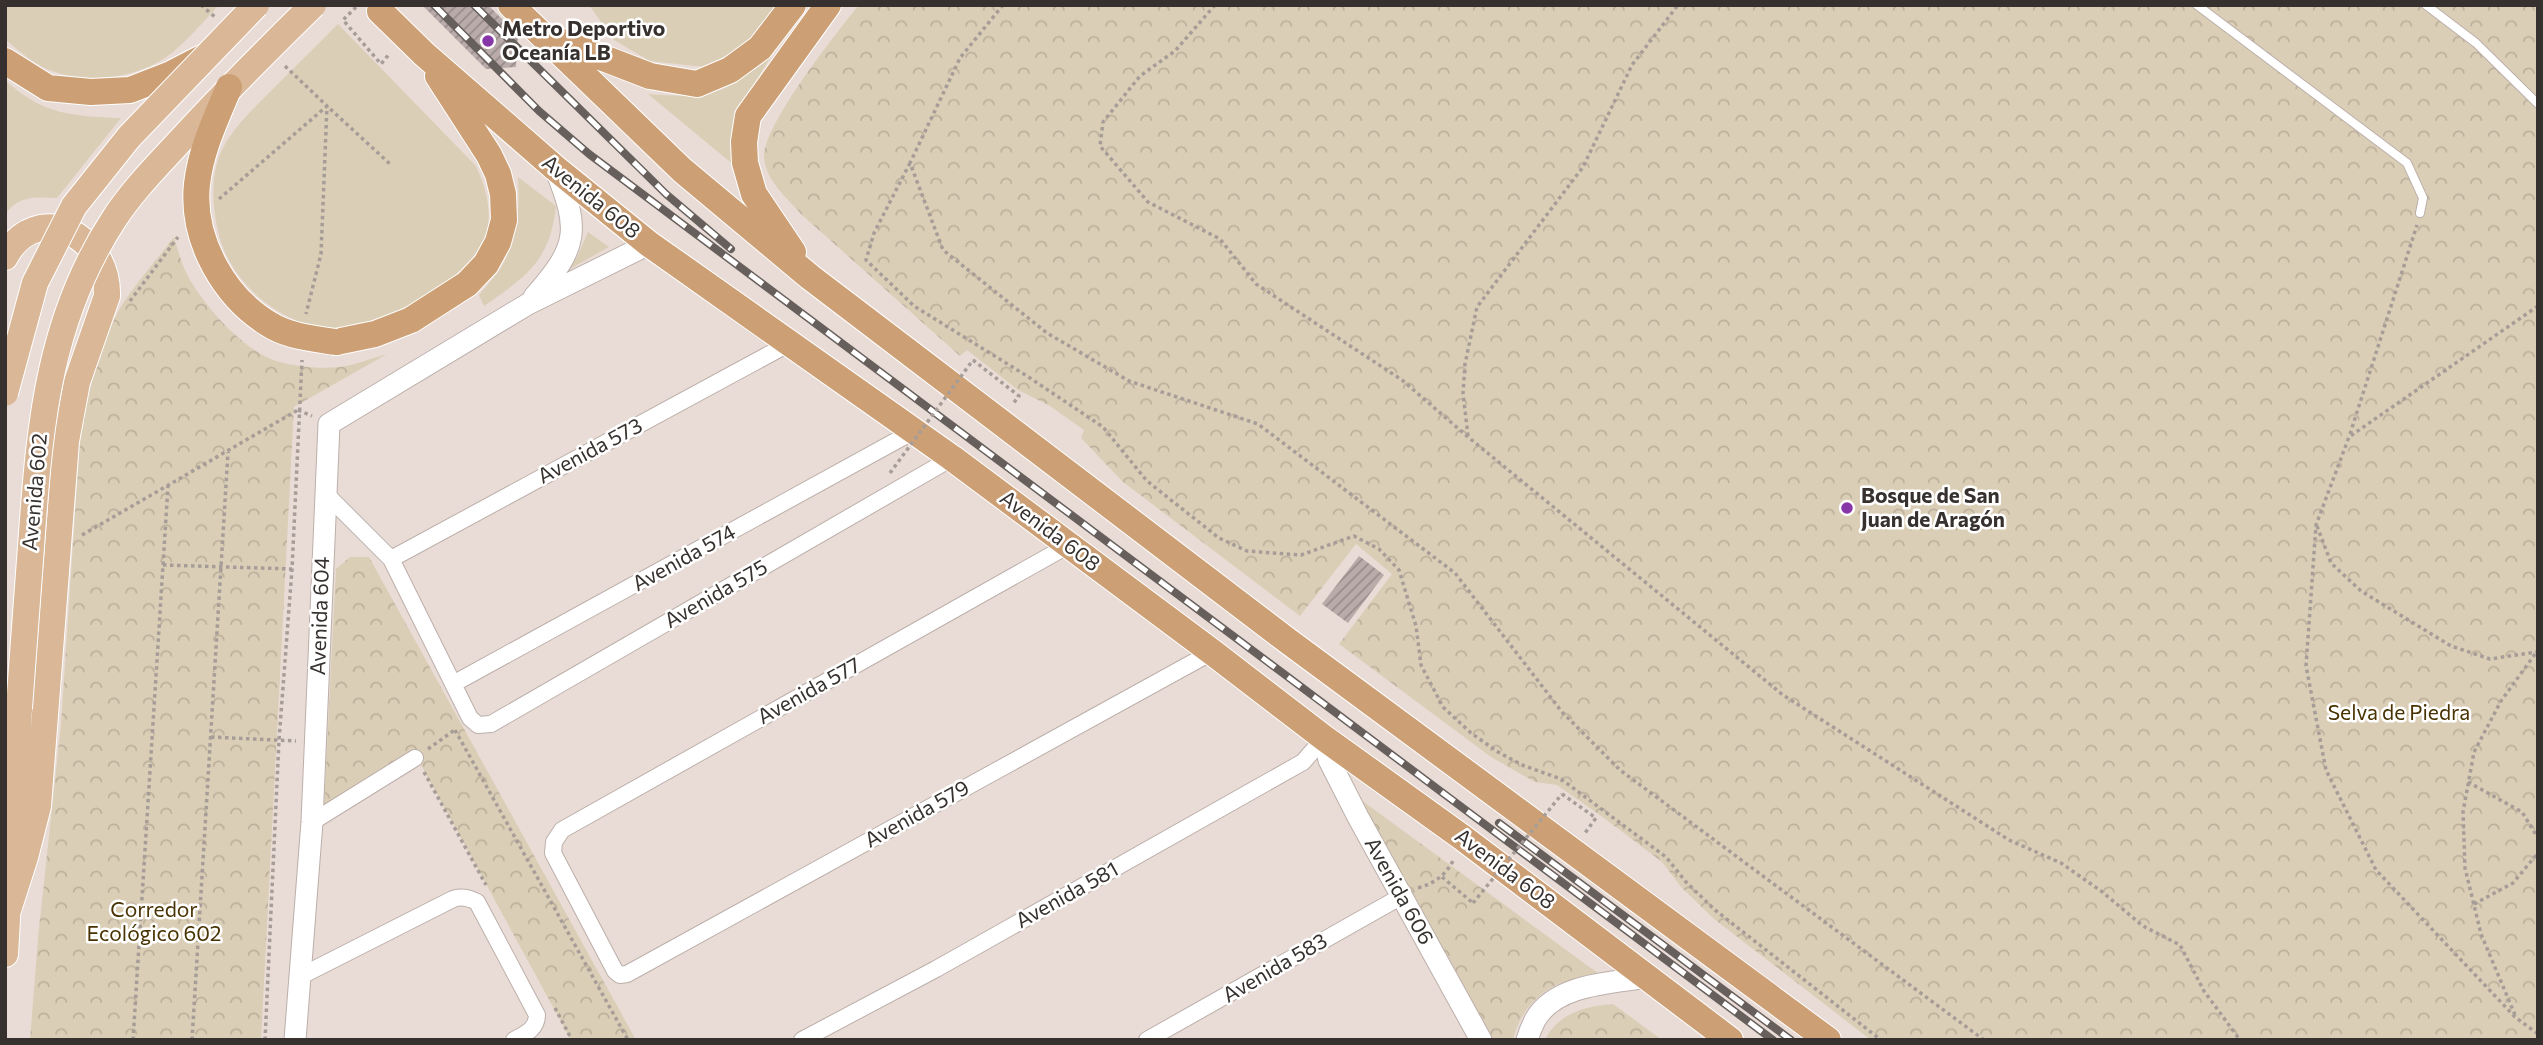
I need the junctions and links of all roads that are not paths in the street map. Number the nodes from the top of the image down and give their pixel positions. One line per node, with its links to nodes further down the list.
1 (256, 5): 11 (main road, bridge)
2 (313, 5): 13 (main road, Avenida 602, bridge)
3 (511, 5): 9 (highway)
4 (793, 5): 9 (highway)
5 (828, 5): 19 (highway)
6 (2197, 5): 16 (lane)
7 (2426, 5): 14 (lane)
8 (369, 8): 10 (highway, Avenida 608)
9 (540, 33): 19 (highway)
10 (424, 54): 13 (highway, bridge); 15 (highway, Avenida 608)
11 (207, 56): 12 (highway); 22 (main road, bridge)
12 (5, 61)
13 (229, 88): 34 (main road, Avenida 602, bridge)
14 (2538, 104)
15 (555, 168): 17 (highway, Avenida 608); 20 (street, Avenida 604)
16 (2420, 213)
17 (649, 244): 20 (street, Avenida 604); 21 (highway, Avenida 608)
18 (5, 257): 34 (main road)
19 (810, 277): 46 (highway)
20 (528, 304): 25 (street, Avenida 604)
21 (790, 343): 23 (highway, Avenida 608); 27 (street, Avenida 573)
22 (5, 393)
23 (914, 431): 24 (highway, Avenida 608); 29 (street, Avenida 574)
24 (952, 458): 26 (highway, Avenida 608); 29 (street, Avenida 575)
25 (325, 493): 27 (street); 32 (street, Avenida 604)
26 (1069, 545): 28 (highway, Avenida 608); 36 (street, Avenida 577)
27 (391, 559): 29 (street)
28 (1213, 652): 30 (highway, Avenida 608); 36 (street, Avenida 579)
29 (453, 684)
30 (1324, 738): 33 (street, Avenida 606); 38 (highway, Avenida 608); 42 (street, Avenida 581)
31 (415, 758): 32 (street)
32 (312, 822): 37 (street, Avenida 604)
33 (1400, 894): 39 (street, Avenida 606); 43 (street, Avenida 583)
34 (8, 910): 35 (main road, Avenida 602)
35 (5, 954)
36 (621, 975)
37 (299, 977): 40 (street, Avenida 604); 41 (street)
38 (1649, 977): 44 (street); 45 (highway, Avenida 608)
39 (1475, 1038)
40 (295, 1040)
41 (514, 1040)
42 (802, 1040)
43 (1147, 1040)
44 (1527, 1040)
45 (1730, 1040)
46 (1828, 1040)

